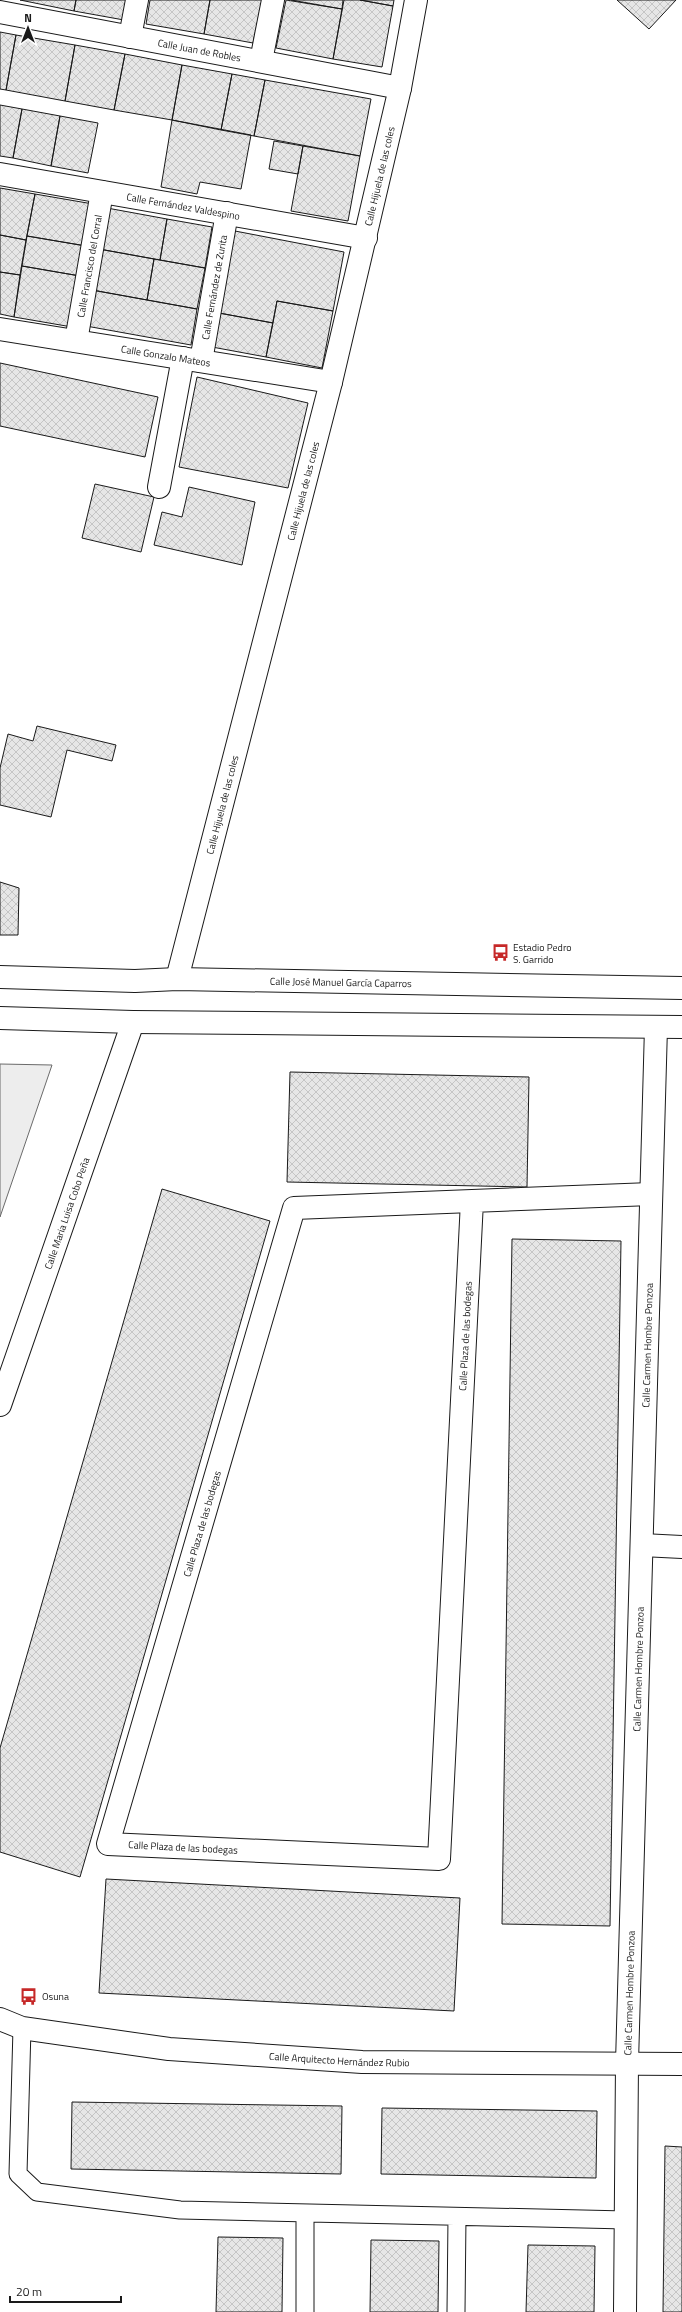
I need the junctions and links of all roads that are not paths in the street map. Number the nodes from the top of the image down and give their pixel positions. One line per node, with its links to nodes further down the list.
1 (137, 0): 5 (street)
2 (273, 0): 6 (street)
3 (416, 0): 7 (street, Calle Hijuela de las coles)
4 (4, 9): 5 (street, Calle Juan de Robles)
5 (130, 37): 6 (street, Calle Juan de Robles)
6 (261, 61): 7 (street, Calle Juan de Robles)
7 (400, 88): 11 (street, Calle Hijuela de las coles)
8 (0, 174): 9 (street, Calle Fernández Valdespino)
9 (102, 192): 10 (street, Calle Fernández Valdespino); 13 (street, Calle Francisco del Corral)
10 (227, 213): 11 (street, Calle Fernández Valdespino); 14 (street, Calle Fernández de Zurita)
11 (366, 238): 15 (street, Calle Hijuela de las coles)
12 (0, 329): 13 (street, Calle Gonzalo Mateos)
13 (76, 341): 14 (street, Calle Gonzalo Mateos)
14 (192, 360): 15 (street, Calle Gonzalo Mateos); 16 (street)
15 (331, 382): 18 (street, Calle Hijuela de las coles)
16 (159, 487)
17 (0, 977): 18 (street, Calle José Manuel García Caparros)
18 (177, 979): 19 (street, Calle José Manuel García Caparros)
19 (682, 988)
20 (0, 1018): 21 (street)
21 (132, 1022): 22 (street); 26 (street, Calle Maria Luisa Cobo Peña)
22 (656, 1027): 23 (street); 24 (street, Calle Carmen Hombre Ponzoa)
23 (682, 1027)
24 (652, 1194): 25 (street, Calle Plaza de las bodegas); 27 (street, Calle Carmen Hombre Ponzoa)
25 (472, 1201): 25 (street, Calle Plaza de las bodegas)
26 (0, 1405)
27 (642, 1545): 28 (street); 31 (street, Calle Carmen Hombre Ponzoa)
28 (682, 1547)
29 (0, 2020): 30 (street, Calle Arquitecto Hernández Rubio)
30 (22, 2028): 31 (street, Calle Arquitecto Hernández Rubio); 33 (lane)
31 (627, 2063): 32 (street, Calle Arquitecto Hernández Rubio); 35 (street, Calle Carmen Hombre Ponzoa)
32 (682, 2064)
33 (305, 2213): 34 (lane); 36 (lane)
34 (457, 2217): 35 (lane); 37 (lane)
35 (626, 2220): 38 (street, Calle Carmen Hombre Ponzoa)
36 (305, 2312)
37 (456, 2312)
38 (625, 2312)

